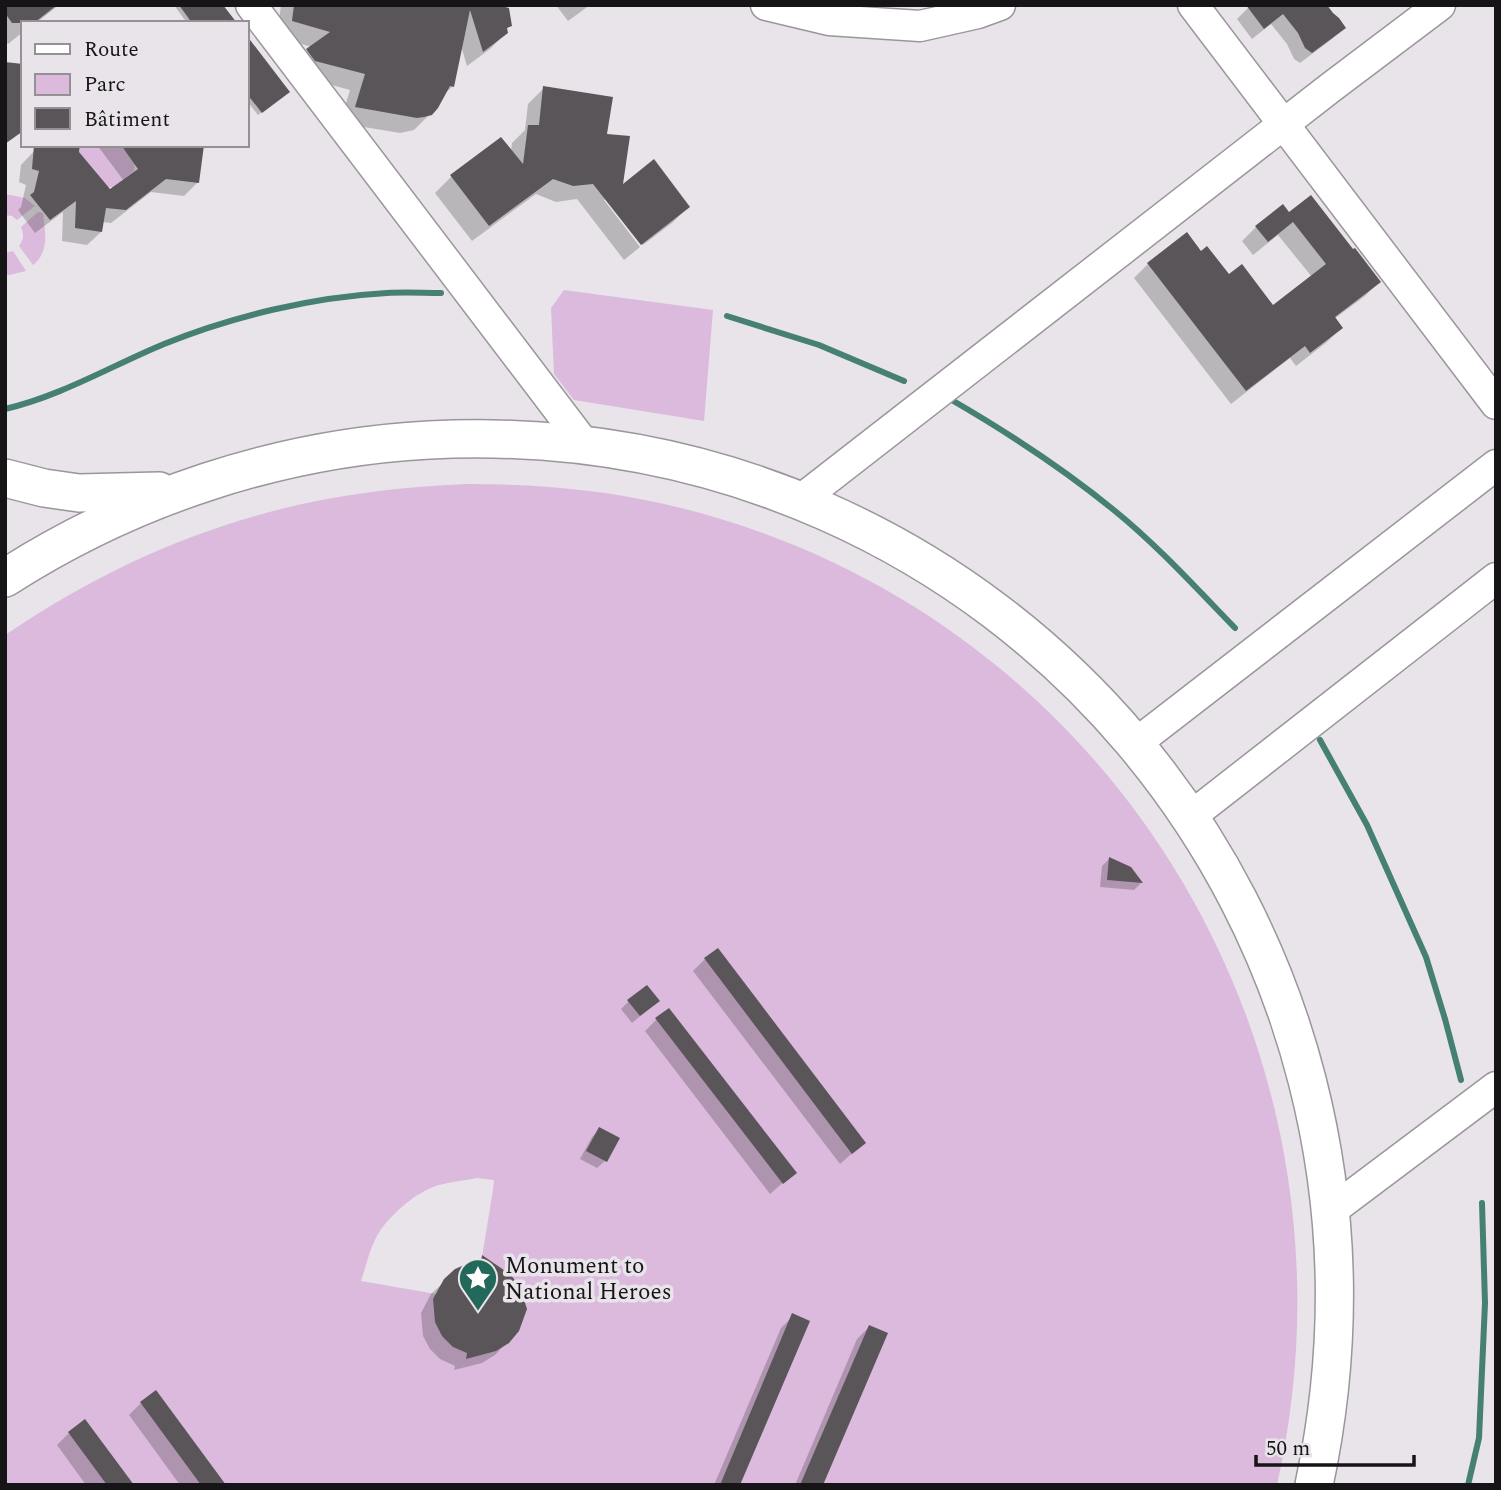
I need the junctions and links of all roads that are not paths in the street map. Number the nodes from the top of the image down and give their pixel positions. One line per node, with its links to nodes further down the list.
1 (251, 5): 8 (street)
2 (766, 5): 3 (street)
3 (1000, 5)
4 (1193, 5): 6 (street)
5 (1440, 5): 6 (street)
6 (1283, 124): 7 (street); 12 (street)
7 (1496, 404)
8 (586, 446): 11 (main road); 12 (main road)
9 (1496, 465): 15 (street)
10 (5, 478): 11 (main road)
11 (185, 489): 13 (main road)
12 (799, 501): 15 (main road)
13 (5, 578)
14 (1496, 578): 16 (street)
15 (1135, 744): 16 (main road)
16 (1190, 817): 18 (main road)
17 (1496, 1087): 18 (street)
18 (1331, 1211): 19 (main road)
19 (1314, 1485)

